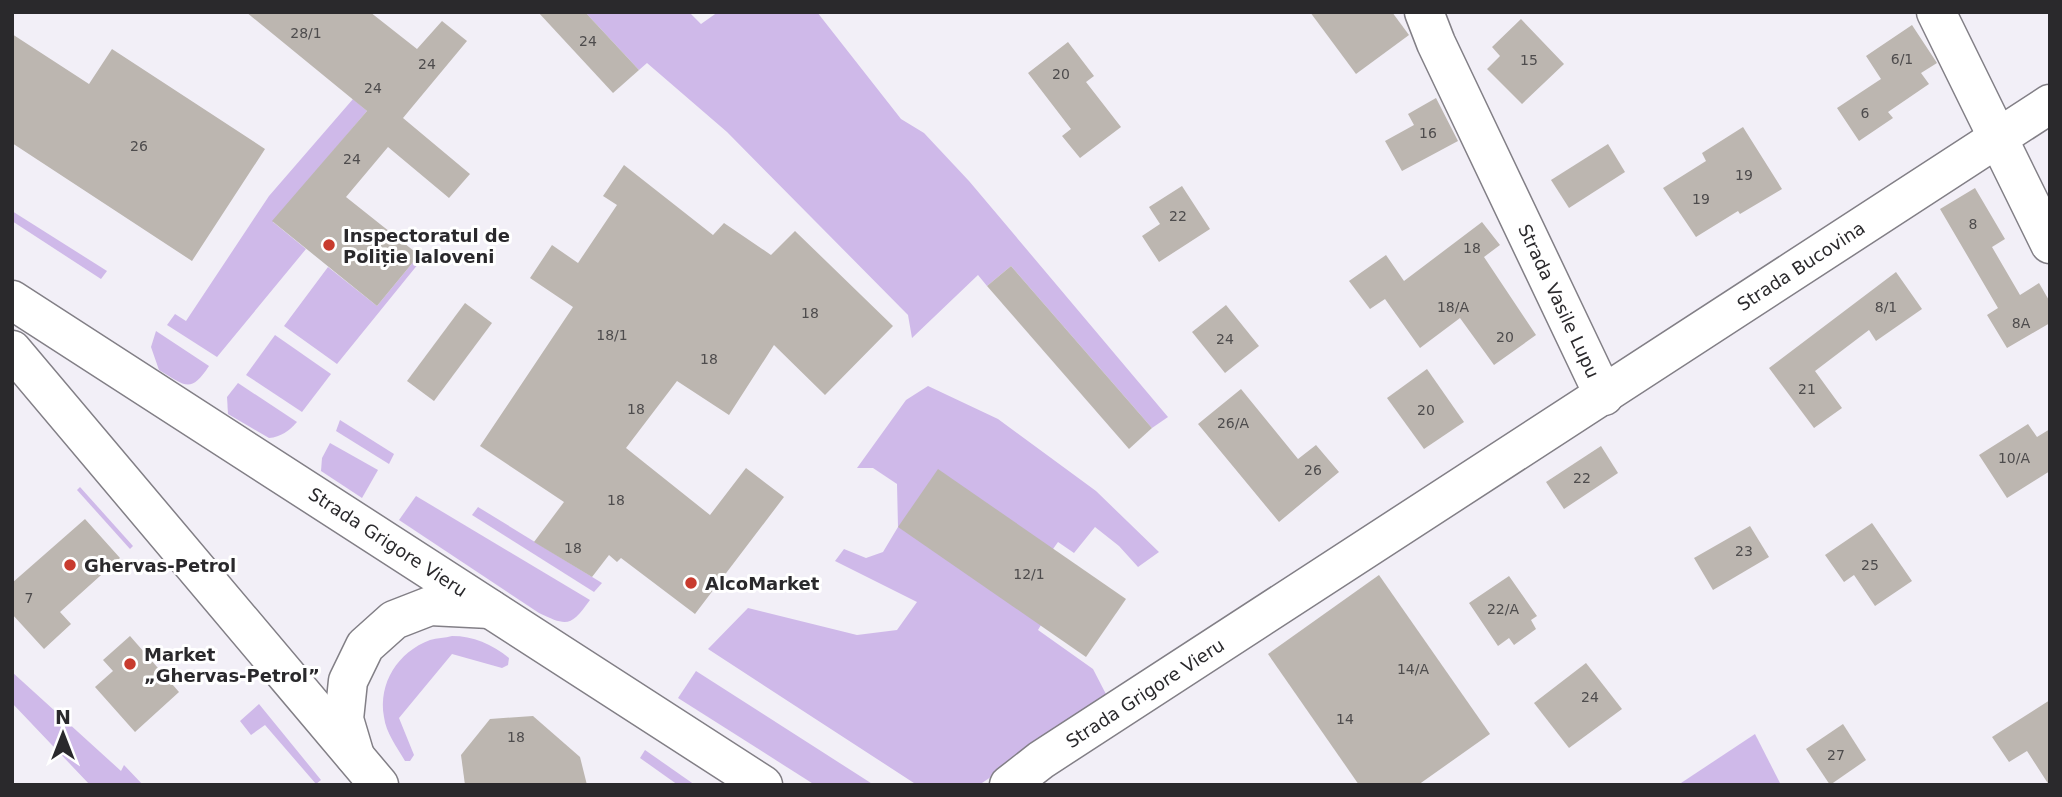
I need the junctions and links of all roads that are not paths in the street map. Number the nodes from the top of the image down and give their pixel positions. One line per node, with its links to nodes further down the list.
1 (1424, 12): 8 (street, Strada Vasile Lupu)
2 (1936, 12): 4 (street)
3 (2050, 104): 4 (street, Strada Bucovina)
4 (1998, 137): 5 (street); 8 (street, Strada Bucovina)
5 (2050, 244)
6 (12, 300): 10 (street, Strada Grigore Vieru)
7 (12, 351): 11 (street)
8 (1604, 396): 9 (street, Strada Vasile Lupu)
9 (1283, 604): 14 (street, Strada Grigore Vieru)
10 (490, 609): 11 (street); 13 (street, Strada Grigore Vieru)
11 (355, 756): 12 (street)
12 (379, 785)
13 (763, 785)
14 (1009, 785)

